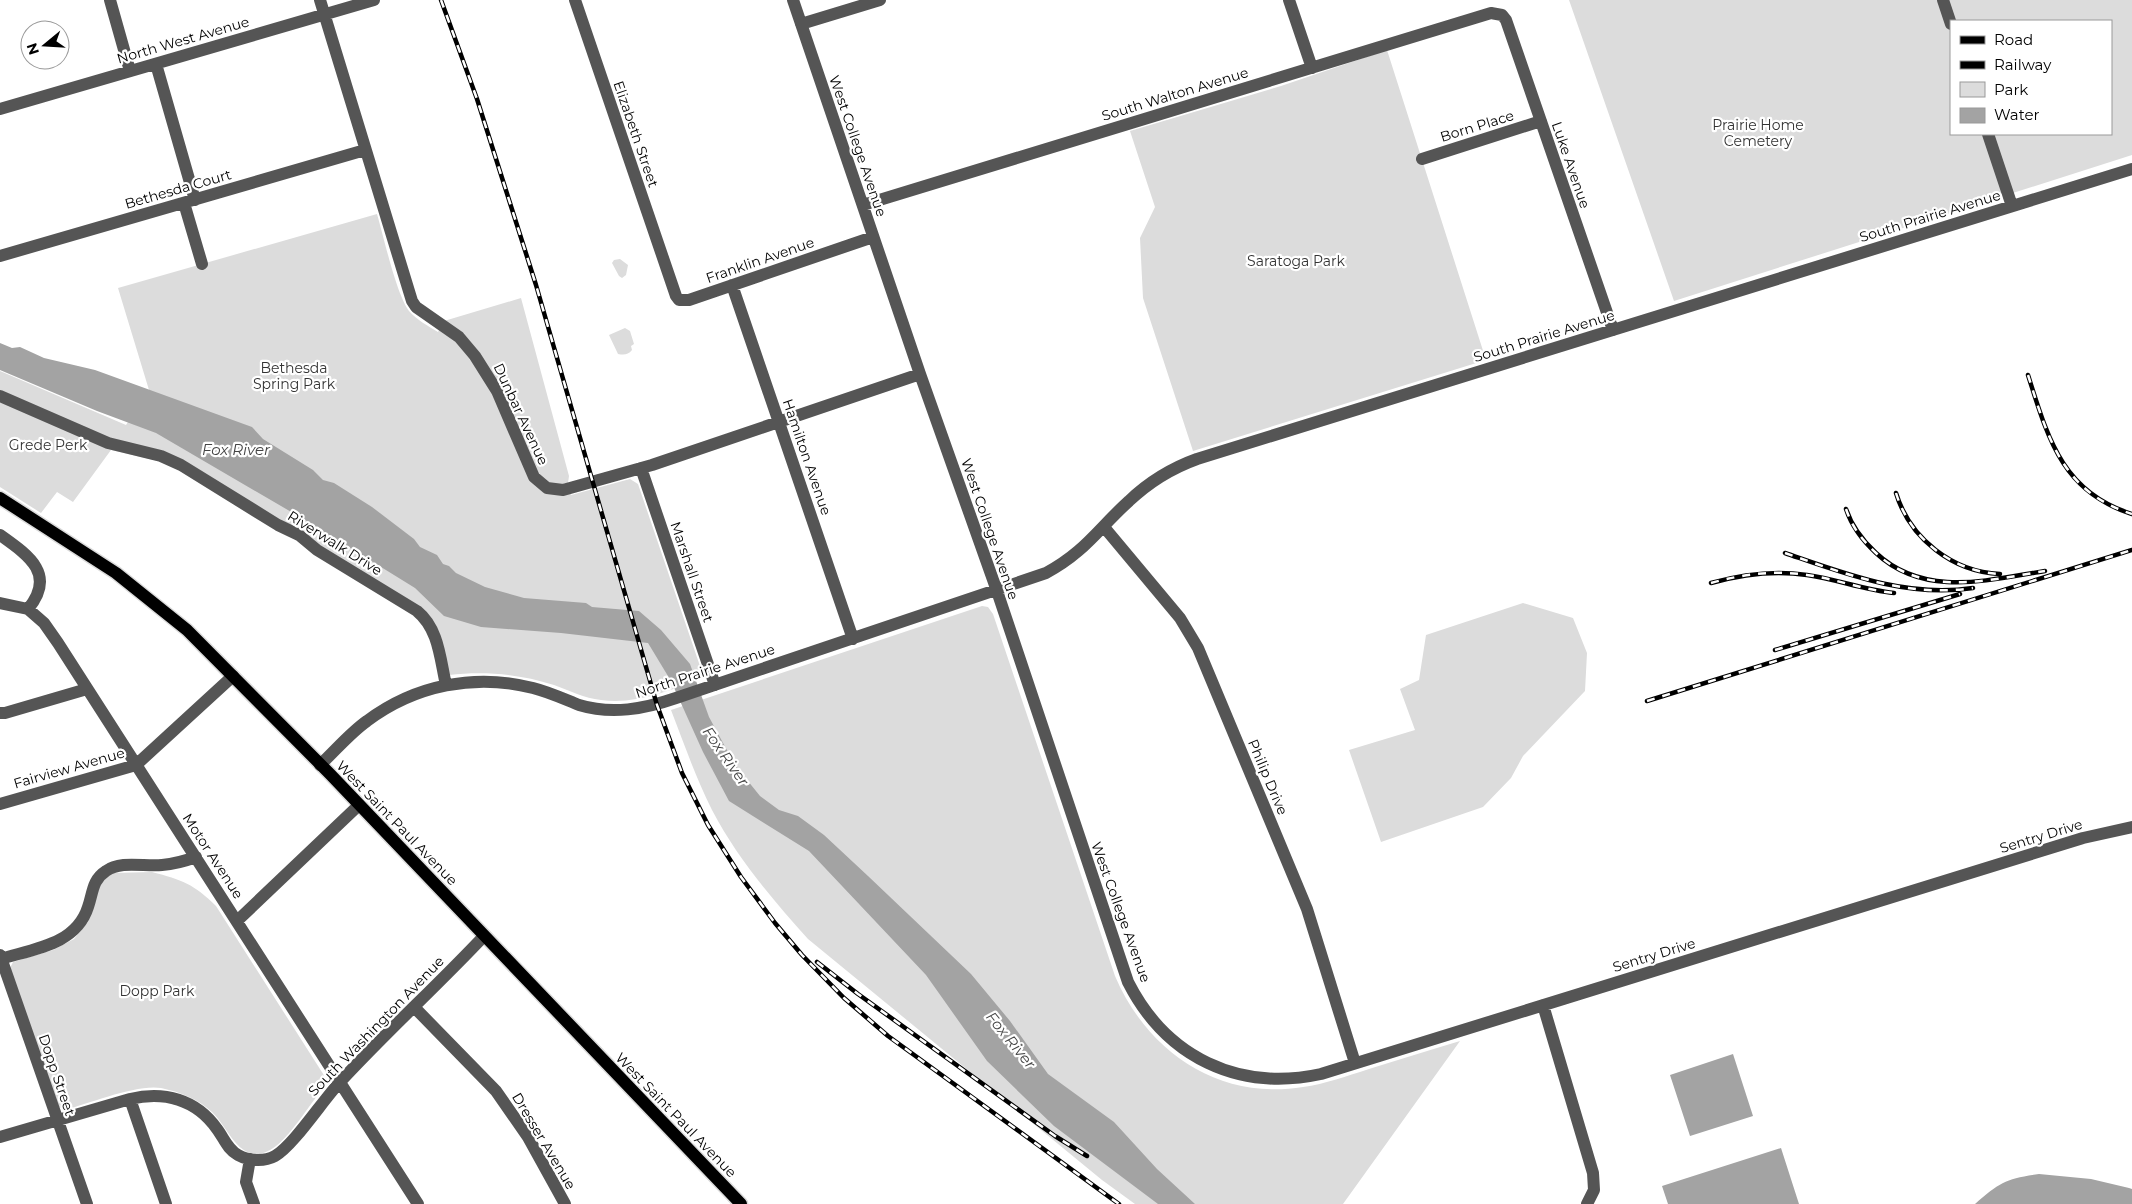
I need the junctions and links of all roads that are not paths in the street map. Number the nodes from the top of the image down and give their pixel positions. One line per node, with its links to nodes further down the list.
1 (110, 0): 15 (street)
2 (320, 0): 10 (street, Dunbar Avenue)
3 (374, 0): 10 (street, North West Avenue)
4 (575, 0): 28 (street, Elizabeth Street)
5 (793, 0): 12 (street, West College Avenue)
6 (880, 0): 12 (street)
7 (1289, 0): 14 (street)
8 (1943, 0): 11 (street)
9 (1497, 13): 14 (street, South Walton Avenue); 17 (street, Luke Avenue)
10 (325, 15): 13 (street, North West Avenue); 19 (street, Dunbar Avenue)
11 (1950, 21)
12 (801, 24): 23 (street, West College Avenue)
13 (156, 64): 15 (street, North West Avenue); 22 (street)
14 (1312, 68): 23 (street, South Walton Avenue)
15 (130, 71): 16 (street, North West Avenue)
16 (0, 109)
17 (1541, 122): 20 (street, Born Place); 30 (street, Luke Avenue)
18 (1988, 135): 24 (street)
19 (365, 150): 22 (street, Bethesda Court); 34 (street, Dunbar Avenue)
20 (1422, 159)
21 (2132, 169): 24 (street, South Prairie Avenue)
22 (189, 201): 26 (street, Bethesda Court); 27 (street)
23 (863, 206): 25 (street, West College Avenue)
24 (2012, 206): 30 (street, South Prairie Avenue)
25 (874, 237): 29 (street, Franklin Avenue); 31 (street, West College Avenue)
26 (0, 256)
27 (202, 264)
28 (669, 277): 29 (street, Franklin Avenue)
29 (732, 285): 33 (street, Hamilton Avenue)
30 (1613, 330): 36 (street, South Prairie Avenue)
31 (920, 374): 33 (street, Dunbar Avenue); 38 (street, West College Avenue)
32 (0, 396): 43 (street, Riverwalk Drive)
33 (779, 422): 34 (street, Dunbar Avenue); 41 (street, Hamilton Avenue)
34 (641, 468): 44 (street, Marshall Street)
35 (0, 498): 42 (main road, West Saint Paul Avenue)
36 (1104, 527): 38 (street, South Prairie Avenue); 59 (street, Philip Drive)
37 (0, 535): 40 (street)
38 (997, 591): 41 (street, North Prairie Avenue); 58 (street, West College Avenue)
39 (0, 603): 40 (street)
40 (28, 609): 45 (street, Motor Avenue)
41 (853, 639): 44 (street, North Prairie Avenue)
42 (232, 676): 47 (street, Fairview Avenue); 48 (main road, West Saint Paul Avenue)
43 (446, 685): 44 (street, North Prairie Avenue); 48 (street, North Prairie Avenue)
44 (715, 685)
45 (87, 689): 46 (street); 47 (street, Motor Avenue)
46 (0, 713)
47 (136, 764): 49 (street, Fairview Avenue); 52 (street, Motor Avenue)
48 (320, 765): 50 (main road, West Saint Paul Avenue)
49 (0, 804)
50 (359, 805): 53 (street); 54 (main road, West Saint Paul Avenue)
51 (2132, 827): 56 (street, Sentry Drive)
52 (196, 857): 53 (street, Motor Avenue); 55 (street)
53 (238, 921): 60 (street, Motor Avenue)
54 (484, 936): 57 (street, South Washington Avenue); 70 (main road, West Saint Paul Avenue)
55 (0, 957): 62 (street, Dopp Street)
56 (1543, 1005): 59 (street, Sentry Drive); 71 (street)
57 (414, 1007): 60 (street, South Washington Avenue); 69 (street, Dresser Avenue)
58 (1186, 1051): 59 (street, Sentry Drive)
59 (1355, 1063)
60 (339, 1082): 64 (street, South Washington Avenue); 68 (street, Motor Avenue)
61 (130, 1099): 62 (street); 64 (street); 66 (street)
62 (57, 1120): 63 (street); 65 (street, Dopp Street)
63 (0, 1137)
64 (250, 1159): 67 (street)
65 (87, 1204)
66 (166, 1204)
67 (254, 1204)
68 (418, 1204)
69 (565, 1204)
70 (741, 1204)
71 (1587, 1204)

